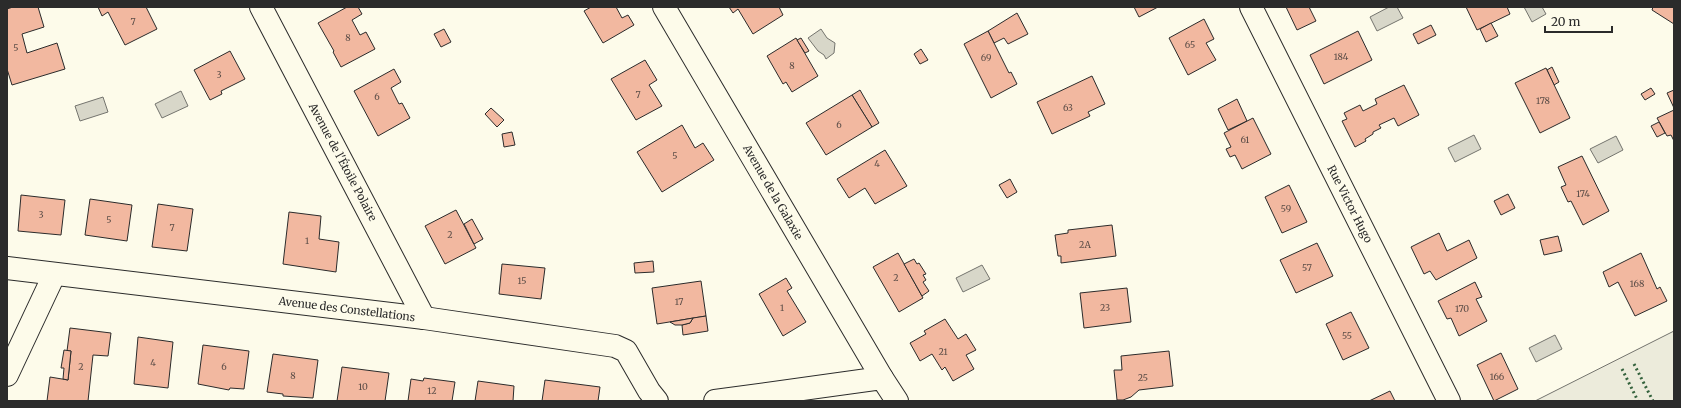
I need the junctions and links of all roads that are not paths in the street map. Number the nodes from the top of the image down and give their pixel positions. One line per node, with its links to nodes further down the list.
1 (261, 7): 6 (street, Avenue de l'Étoile Polaire)
2 (664, 7): 8 (street, Avenue de la Galaxie)
3 (1251, 7): 12 (street, Rue Victor Hugo)
4 (7, 268): 5 (street, Avenue des Constellations)
5 (54, 275): 6 (street, Avenue des Constellations); 7 (street)
6 (424, 318): 9 (street, Avenue des Constellations)
7 (7, 375)
8 (882, 378): 10 (street); 11 (street)
9 (657, 401)
10 (715, 401)
11 (897, 401)
12 (1449, 401)

